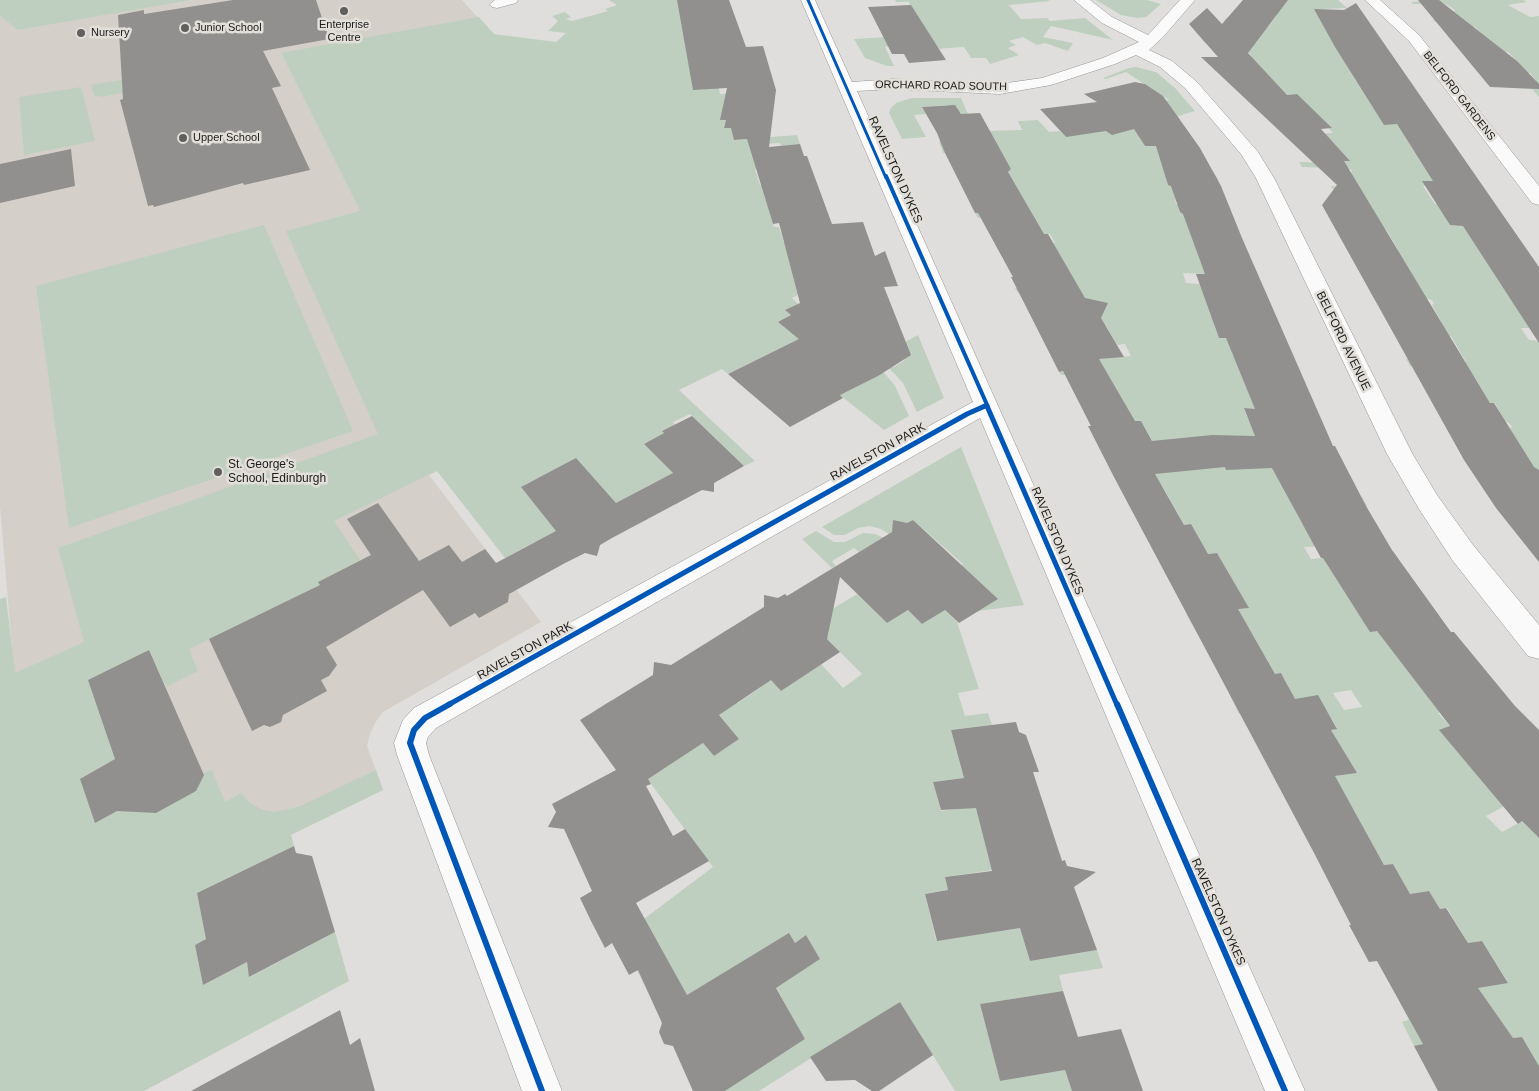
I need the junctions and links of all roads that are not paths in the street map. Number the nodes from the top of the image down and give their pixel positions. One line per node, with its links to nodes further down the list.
1 (808, 0): 6 (street, RAVELSTON DYKES)
2 (1081, 0): 5 (street, BELFORD AVENUE)
3 (1188, 0): 5 (street, ORCHARD ROAD SOUTH)
4 (1372, 0): 7 (street, BELFORD GARDENS)
5 (1143, 46): 6 (street, ORCHARD ROAD SOUTH); 9 (street, BELFORD AVENUE)
6 (847, 87): 8 (street, RAVELSTON DYKES)
7 (1539, 199)
8 (987, 405): 10 (street, RAVELSTON PARK); 11 (street, RAVELSTON DYKES)
9 (1539, 647)
10 (542, 1091)
11 (1285, 1091)

